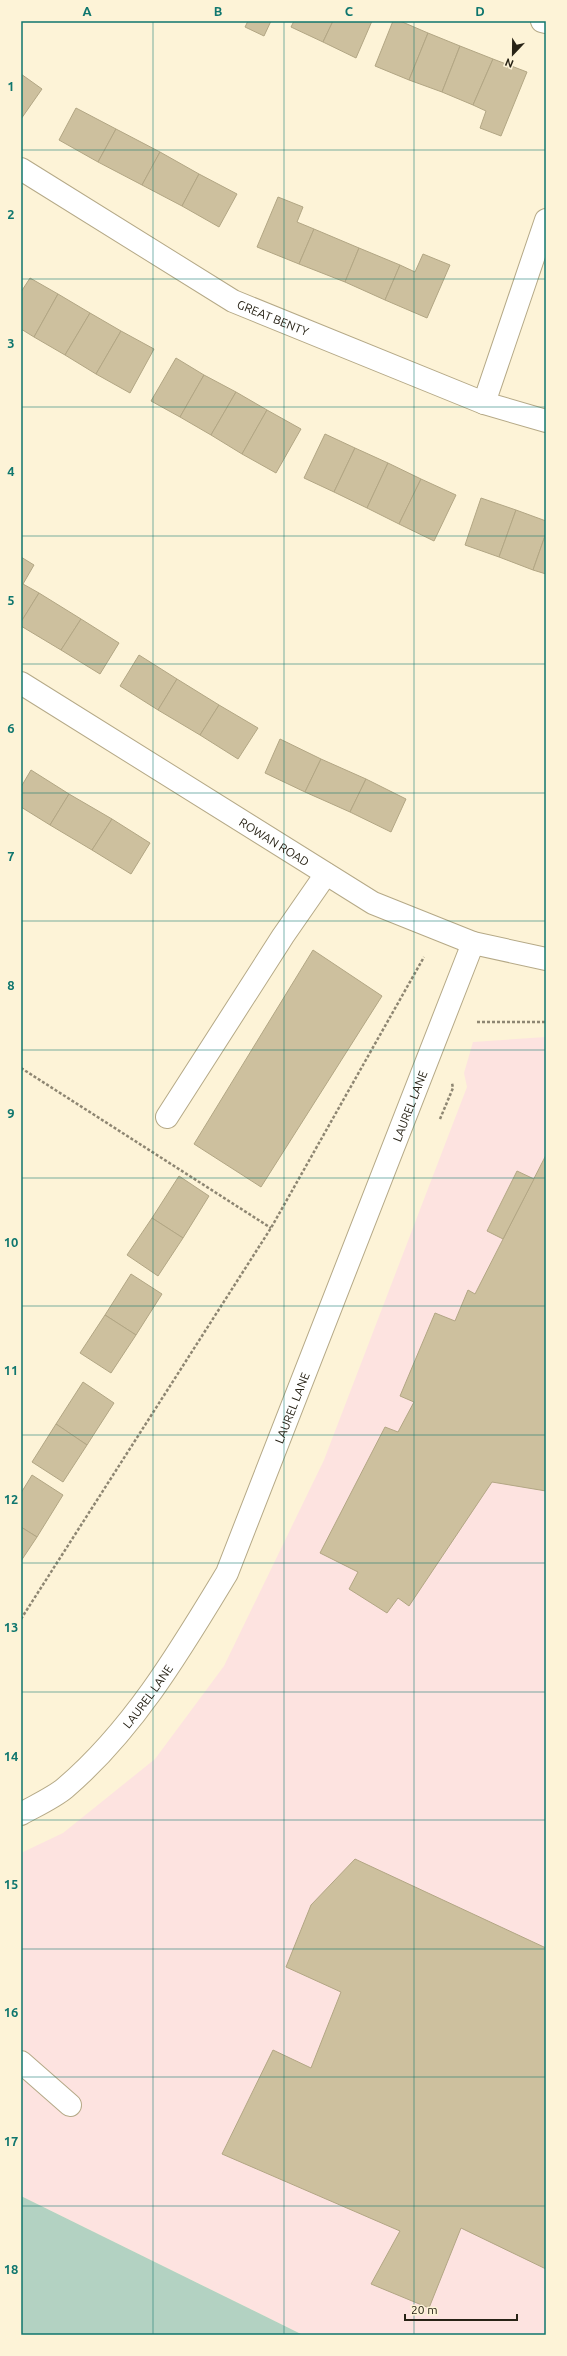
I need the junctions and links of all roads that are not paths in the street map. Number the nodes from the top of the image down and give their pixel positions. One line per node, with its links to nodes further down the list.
1 (542, 21): 2 (street)
2 (546, 22)
3 (21, 169): 5 (street, GREAT BENTY)
4 (546, 220): 5 (street)
5 (484, 403): 6 (street, GREAT BENTY)
6 (546, 421)
7 (21, 682): 8 (street, ROWAN ROAD)
8 (326, 874): 9 (street, ROWAN ROAD); 11 (street)
9 (473, 943): 10 (street, ROWAN ROAD); 12 (street, LAUREL LANE)
10 (546, 959)
11 (167, 1117)
12 (21, 1814)
13 (21, 2062): 14 (street)
14 (70, 2105)

